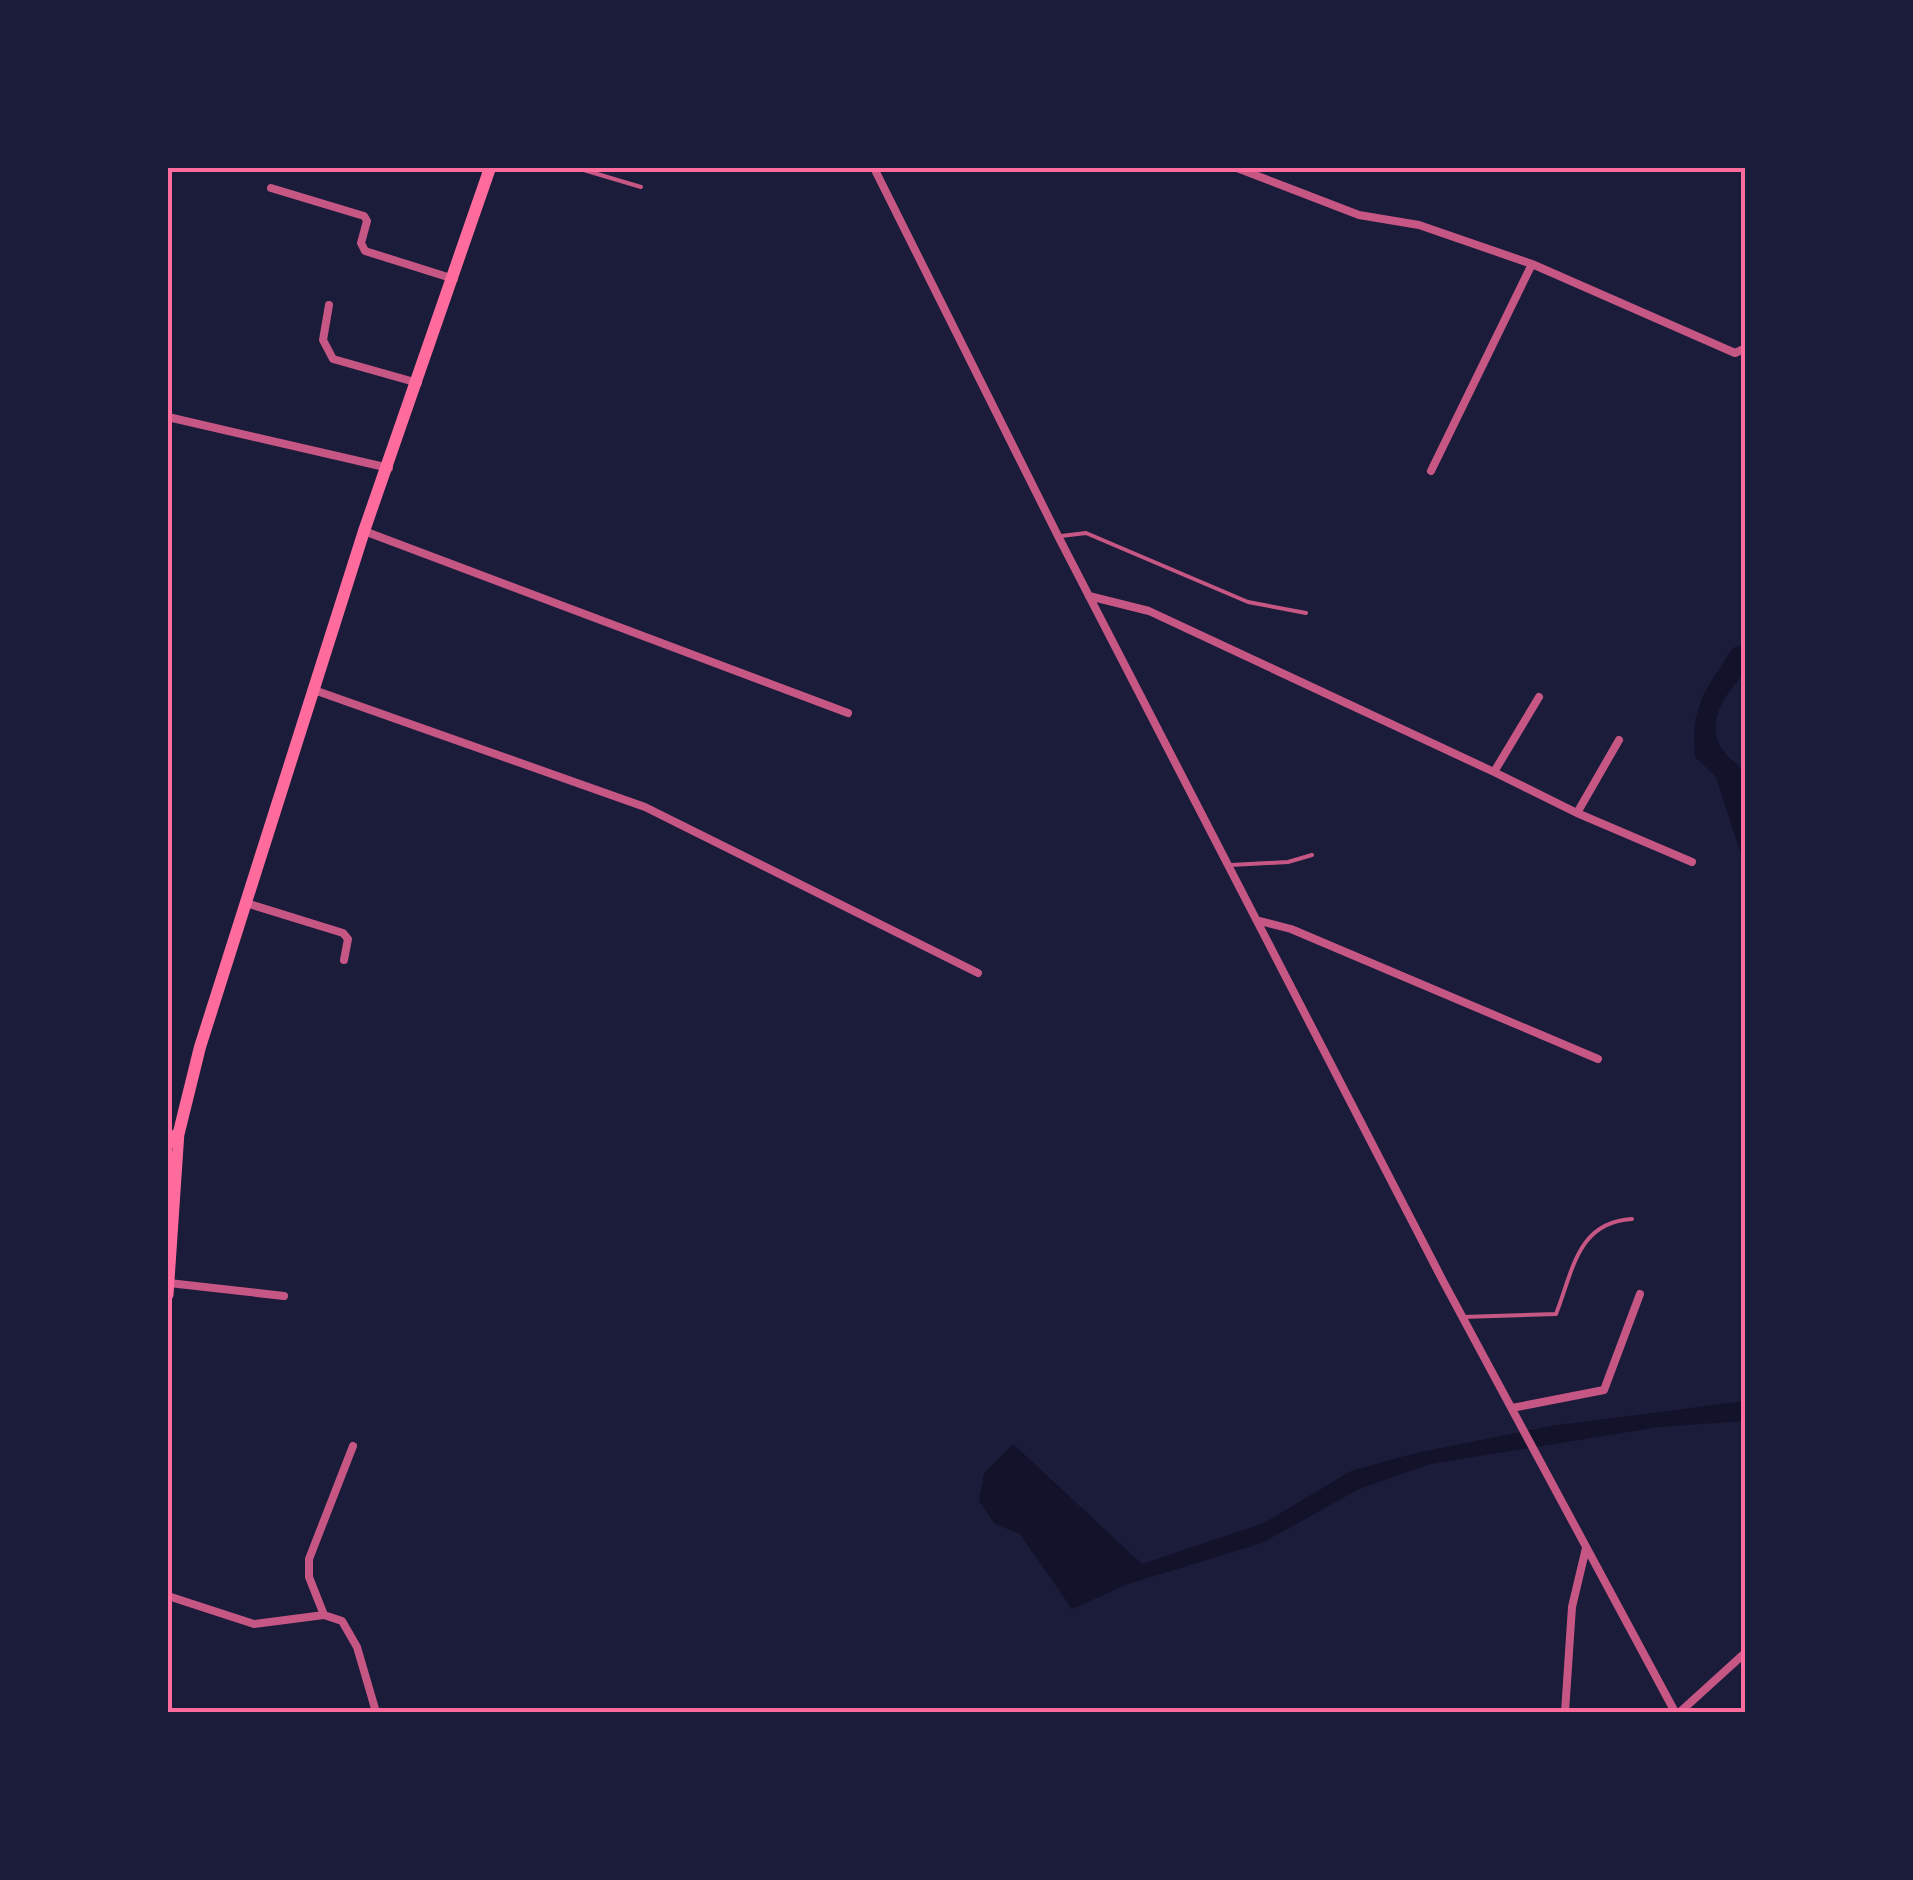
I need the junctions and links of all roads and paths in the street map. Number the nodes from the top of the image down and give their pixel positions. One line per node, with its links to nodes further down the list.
1 (490, 168): 8 (main road)
2 (577, 168): 5 (lane)
3 (874, 168): 18 (street)
4 (1238, 168): 7 (street)
5 (641, 187)
6 (272, 188): 8 (street)
7 (1532, 264): 11 (street); 16 (street)
8 (454, 279): 13 (main road)
9 (330, 304): 13 (street)
10 (1746, 348): 11 (street)
11 (1736, 353): 12 (street)
12 (1746, 358)
13 (418, 383): 15 (main road)
14 (168, 417): 15 (street)
15 (389, 468): 17 (main road)
16 (1431, 471)
17 (364, 531): 21 (main road); 23 (street)
18 (1058, 536): 19 (street); 20 (lane)
19 (1089, 596): 25 (street); 29 (street)
20 (1306, 612)
21 (314, 690): 30 (main road); 33 (street)
22 (1539, 697): 25 (street)
23 (848, 713)
24 (1619, 740): 26 (street)
25 (1494, 772): 26 (street)
26 (1577, 813): 28 (street)
27 (1312, 854): 29 (lane)
28 (1692, 862)
29 (1230, 865): 31 (street)
30 (246, 904): 32 (street); 35 (main road)
31 (1260, 922): 34 (street); 43 (street)
32 (344, 960)
33 (978, 973)
34 (1598, 1059)
35 (180, 1132): 36 (main road); 38 (main road)
36 (168, 1144)
37 (1632, 1219): 43 (lane)
38 (169, 1256): 39 (main road)
39 (169, 1283): 41 (main road); 42 (street)
40 (1640, 1294): 44 (street)
41 (168, 1296)
42 (284, 1296)
43 (1462, 1317): 44 (street)
44 (1512, 1408): 46 (street)
45 (352, 1446): 48 (street)
46 (1586, 1548): 51 (street); 52 (street)
47 (168, 1596): 48 (street)
48 (324, 1615): 50 (street)
49 (1746, 1652): 52 (street)
50 (376, 1712)
51 (1565, 1712)
52 (1677, 1712)

